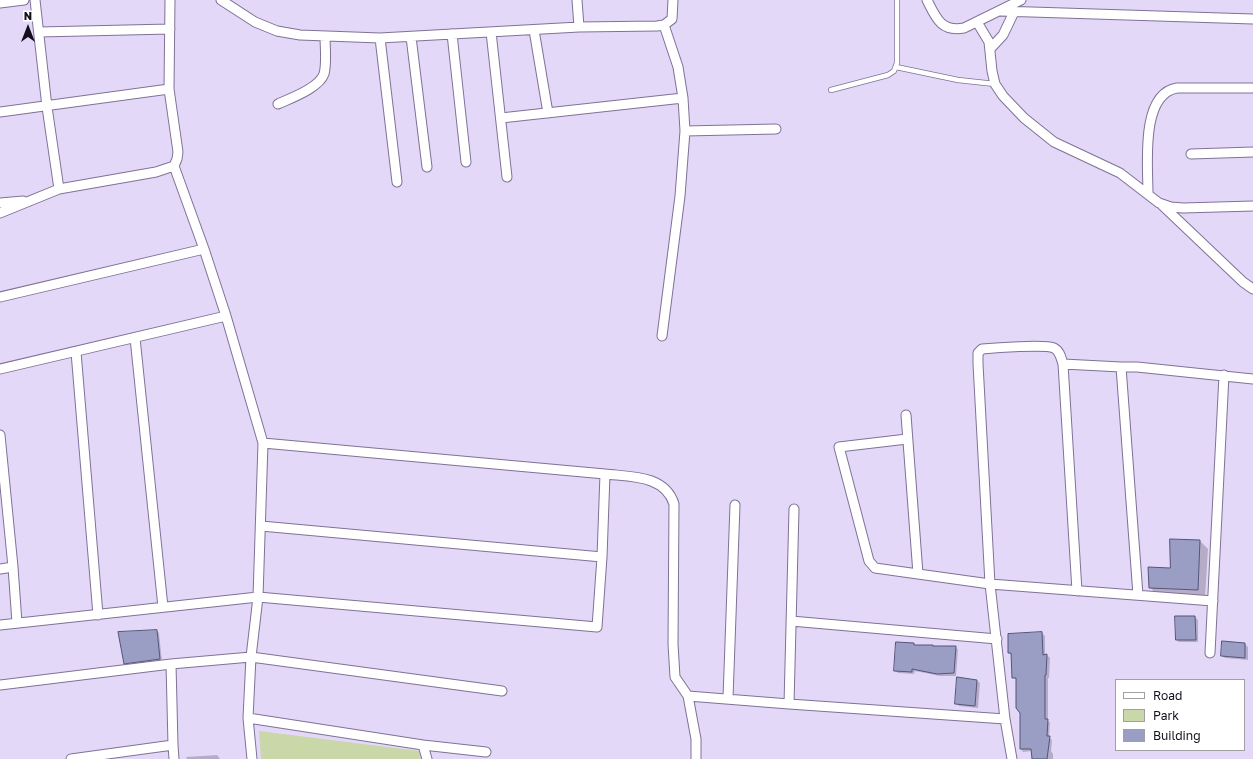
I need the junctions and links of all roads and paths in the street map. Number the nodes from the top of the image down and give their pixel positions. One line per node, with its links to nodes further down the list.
1 (24, 0): 10 (street)
2 (35, 0): 19 (street)
3 (170, 0): 17 (street)
4 (221, 0): 22 (street)
5 (577, 0): 16 (street)
6 (673, 0): 15 (street)
7 (897, 0): 26 (lane)
8 (926, 0): 14 (street)
9 (1021, 0): 11 (street)
10 (0, 3)
11 (1000, 11): 12 (street); 14 (street)
12 (1014, 12): 13 (street); 25 (street)
13 (1253, 19)
14 (977, 22): 25 (street)
15 (664, 25): 16 (street); 31 (street)
16 (579, 27): 18 (street)
17 (170, 29): 19 (street); 29 (street)
18 (534, 30): 20 (street); 35 (street)
19 (40, 32): 33 (street)
20 (491, 32): 21 (street); 36 (street)
21 (452, 34): 23 (street); 41 (street)
22 (325, 36): 24 (street); 32 (street)
23 (412, 37): 24 (street); 43 (street)
24 (380, 38): 45 (street)
25 (990, 49): 27 (street)
26 (896, 67): 27 (lane); 30 (lane)
27 (995, 84): 47 (street)
28 (1253, 88): 47 (street)
29 (169, 89): 33 (street); 42 (street)
30 (831, 90)
31 (683, 98): 35 (street); 38 (street)
32 (278, 104)
33 (47, 107): 34 (street); 46 (street)
34 (0, 112)
35 (548, 113): 36 (street)
36 (501, 118): 44 (street)
37 (776, 129): 38 (street)
38 (685, 132): 57 (street)
39 (1253, 152): 40 (street)
40 (1191, 154)
41 (466, 162)
42 (174, 166): 46 (street); 53 (street)
43 (427, 167)
44 (507, 177)
45 (397, 182)
46 (59, 189): 48 (street)
47 (1148, 194): 50 (street)
48 (32, 200): 49 (street); 52 (street)
49 (0, 203)
50 (1159, 203): 51 (street); 54 (street)
51 (1253, 206)
52 (0, 213)
53 (204, 249): 55 (street); 56 (street)
54 (1253, 289)
55 (0, 297)
56 (226, 316): 58 (street); 68 (street)
57 (662, 336)
58 (135, 338): 59 (street); 82 (street)
59 (76, 352): 62 (street); 83 (street)
60 (1063, 364): 61 (street); 77 (street); 78 (street)
61 (1121, 367): 63 (street); 79 (street)
62 (0, 369)
63 (1224, 375): 64 (street); 81 (street)
64 (1253, 379)
65 (906, 415): 67 (street)
66 (0, 435): 74 (street)
67 (907, 439): 76 (street); 76 (street)
68 (263, 443): 69 (street); 72 (street)
69 (605, 474): 73 (street); 93 (street)
70 (735, 506): 94 (street)
71 (794, 509): 84 (street)
72 (260, 526): 73 (street); 80 (street)
73 (602, 556): 80 (street)
74 (13, 567): 75 (street); 85 (street)
75 (0, 569)
76 (918, 574): 77 (street)
77 (990, 584): 78 (street); 87 (street)
78 (1077, 591): 79 (street)
79 (1138, 595): 81 (street)
80 (258, 597): 82 (street); 89 (street)
81 (1212, 601): 88 (street)
82 (163, 607): 83 (street)
83 (98, 615): 85 (street)
84 (792, 621): 87 (street); 95 (street)
85 (17, 623): 86 (street)
86 (0, 625)
87 (997, 639): 97 (street)
88 (1210, 653)
89 (251, 657): 90 (street); 92 (street); 96 (street)
90 (171, 664): 91 (street); 98 (street)
91 (0, 685)
92 (502, 691)
93 (688, 696): 94 (street); 106 (street)
94 (728, 698): 95 (street)
95 (789, 704): 97 (street)
96 (248, 718): 99 (street); 104 (street)
97 (1005, 719): 107 (street)
98 (172, 745): 101 (street); 103 (street)
99 (424, 745): 100 (street); 105 (street)
100 (486, 752)
101 (104, 757): 102 (street)
102 (71, 759)
103 (174, 759)
104 (252, 759)
105 (427, 759)
106 (696, 759)
107 (1012, 759)

